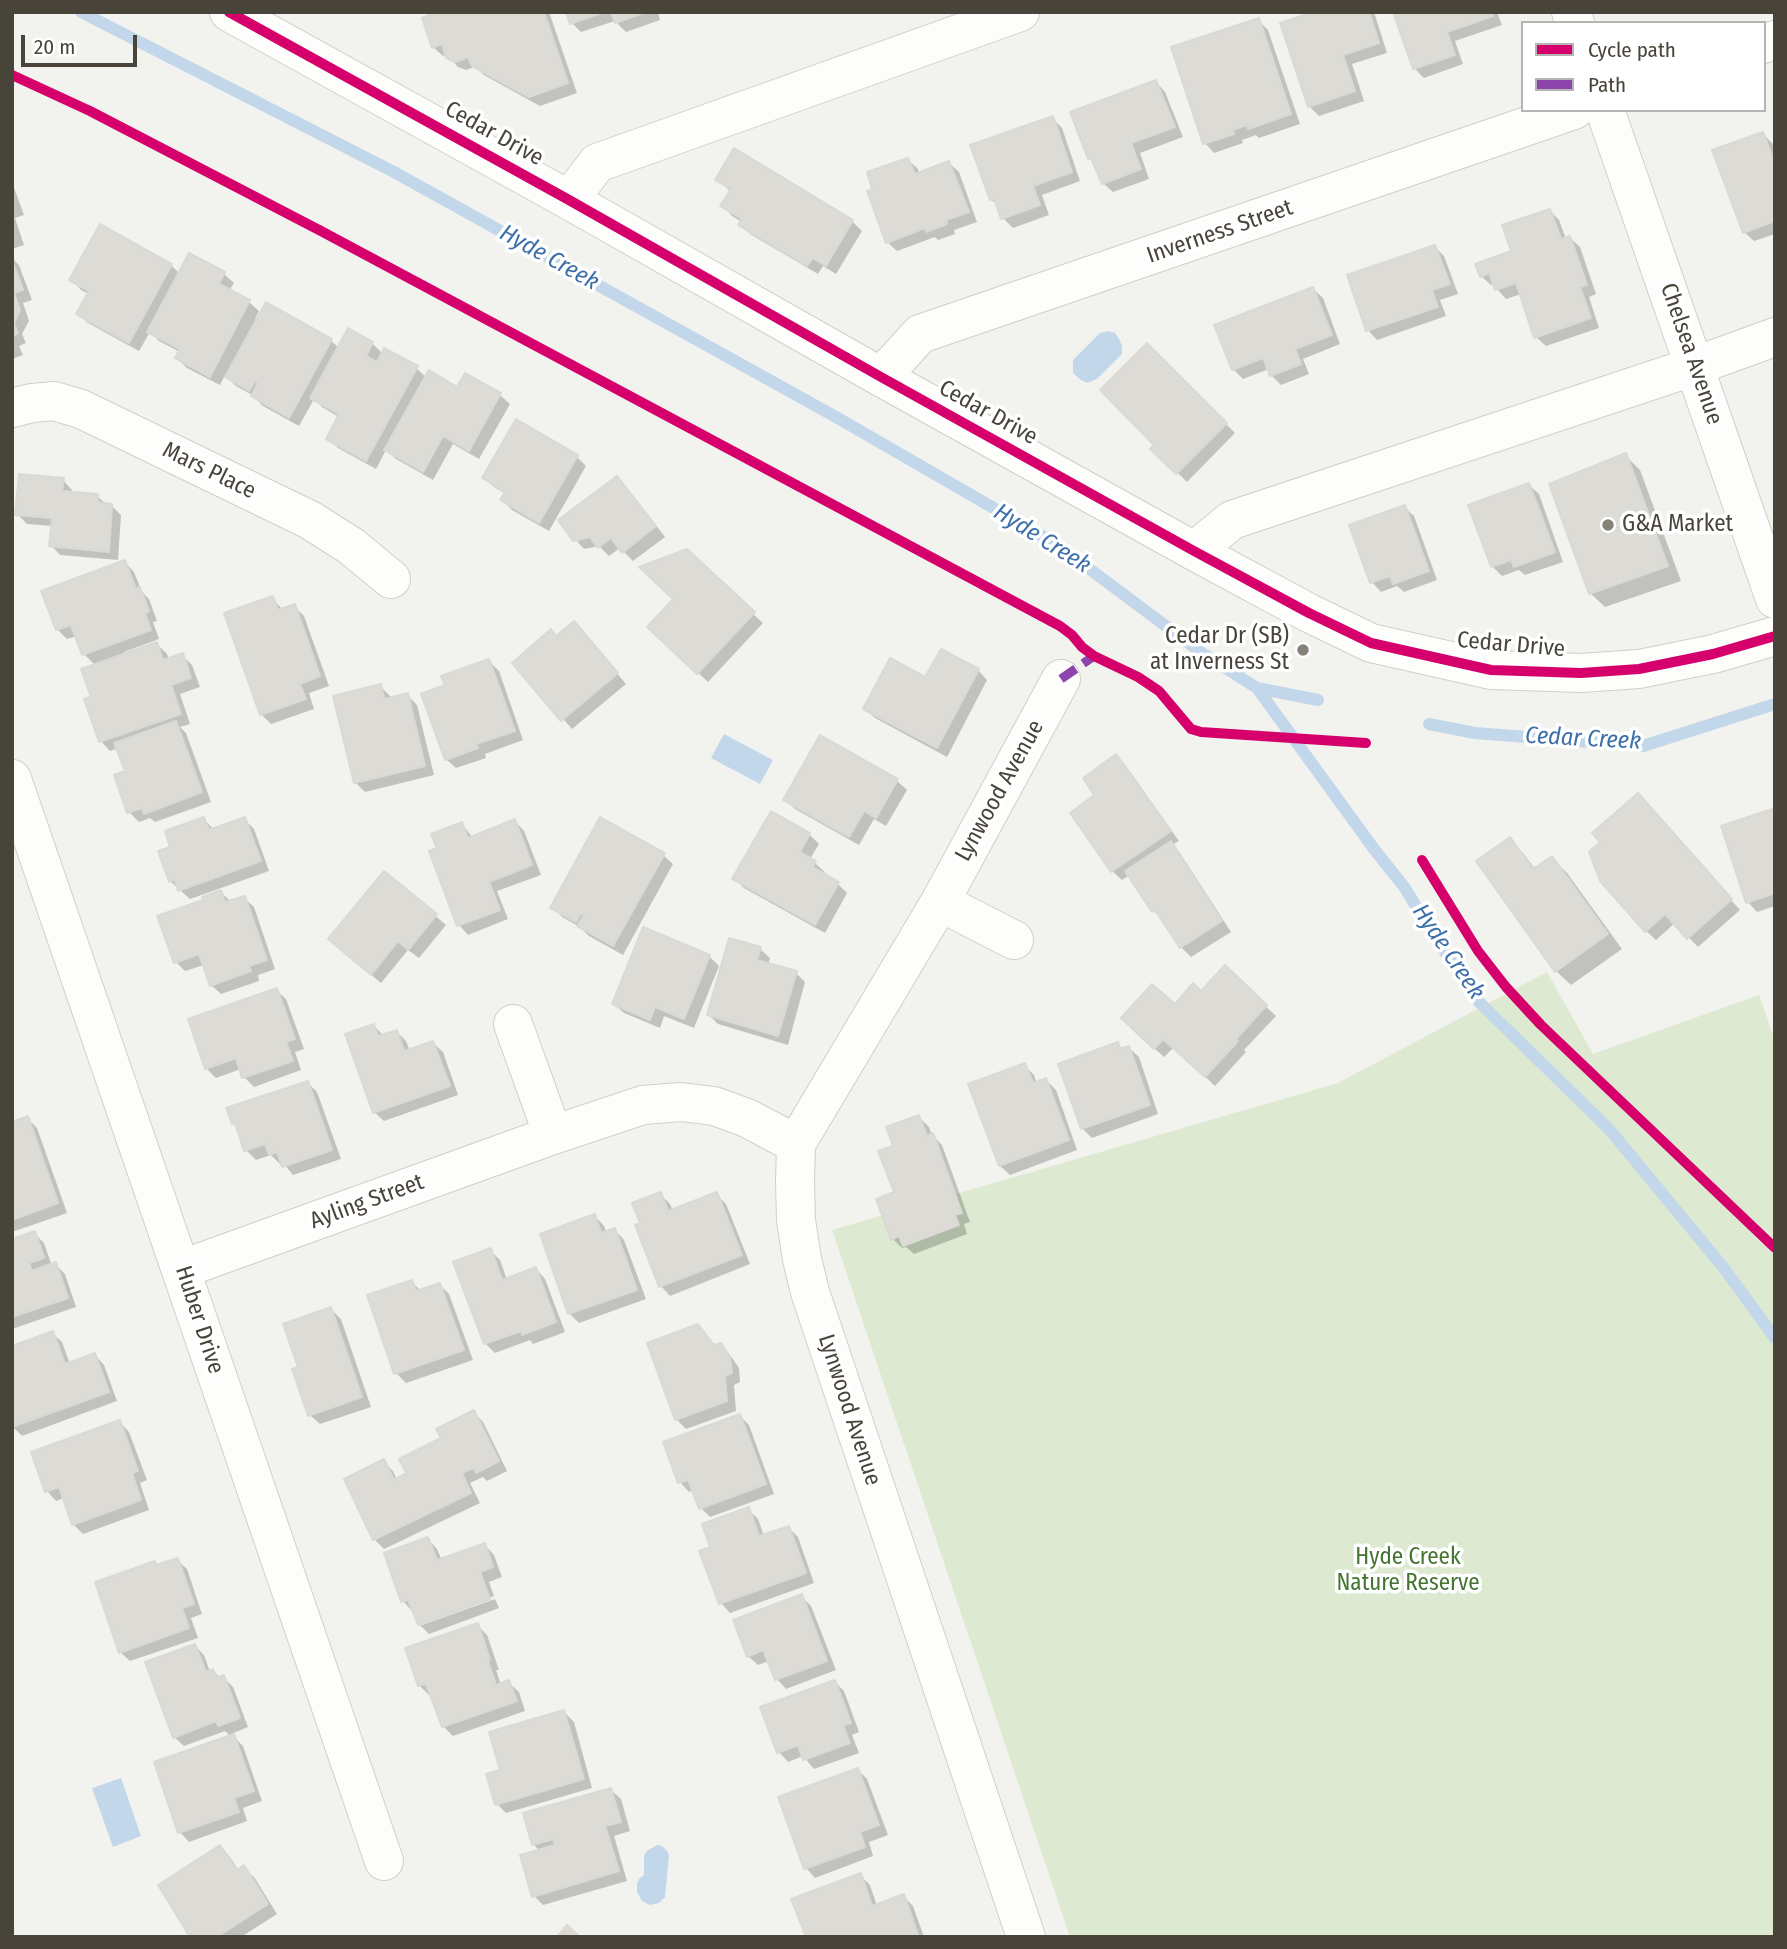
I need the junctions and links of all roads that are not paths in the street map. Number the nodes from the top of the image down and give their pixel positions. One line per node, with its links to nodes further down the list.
1 (229, 12): 5 (street, Cedar Drive)
2 (1020, 12): 5 (street)
3 (1568, 112): 8 (street, Inverness Street)
4 (1606, 112): 7 (street, Chelsea Avenue)
5 (569, 200): 8 (street, Cedar Drive)
6 (1775, 337): 7 (street)
7 (1695, 366): 10 (street); 12 (street, Chelsea Avenue)
8 (881, 377): 10 (street, Cedar Drive)
9 (12, 408): 11 (street, Mars Place)
10 (1194, 551): 13 (street, Cedar Drive)
11 (391, 579)
12 (1775, 599)
13 (1775, 636)
14 (1061, 679): 16 (street, Lynwood Avenue)
15 (12, 779): 21 (street, Huber Drive)
16 (940, 902): 17 (street); 20 (street, Lynwood Avenue)
17 (1014, 940)
18 (513, 1024): 19 (street)
19 (553, 1135): 20 (street, Ayling Street); 21 (street, Ayling Street)
20 (796, 1143): 23 (street, Lynwood Avenue)
21 (182, 1269): 22 (street, Huber Drive)
22 (384, 1861)
23 (1026, 1937)

